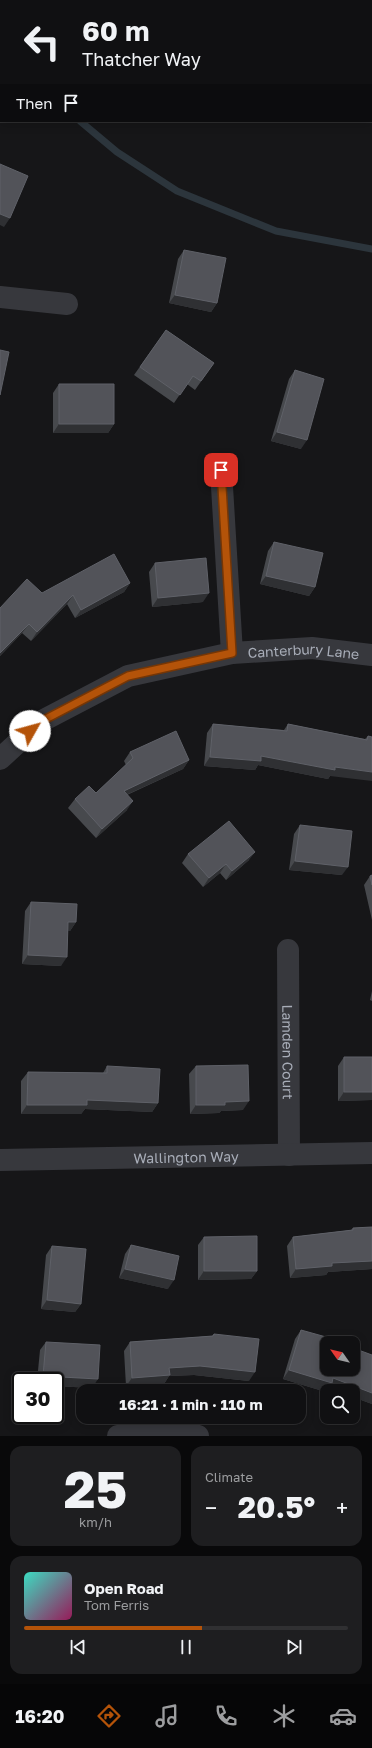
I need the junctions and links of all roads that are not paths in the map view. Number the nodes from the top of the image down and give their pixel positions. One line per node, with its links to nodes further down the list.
1 (0, 297): 2 (street)
2 (67, 304)
3 (221, 470): 4 (street)
4 (232, 653): 5 (street, Canterbury Lane); 6 (street, Canterbury Lane)
5 (372, 655)
6 (0, 759)
7 (288, 950): 9 (street, Lamden Court)
8 (372, 1153): 9 (street, Wallington Way)
9 (288, 1155): 10 (street, Wallington Way)
10 (0, 1160)
11 (118, 1436): 12 (street)
12 (198, 1436)

